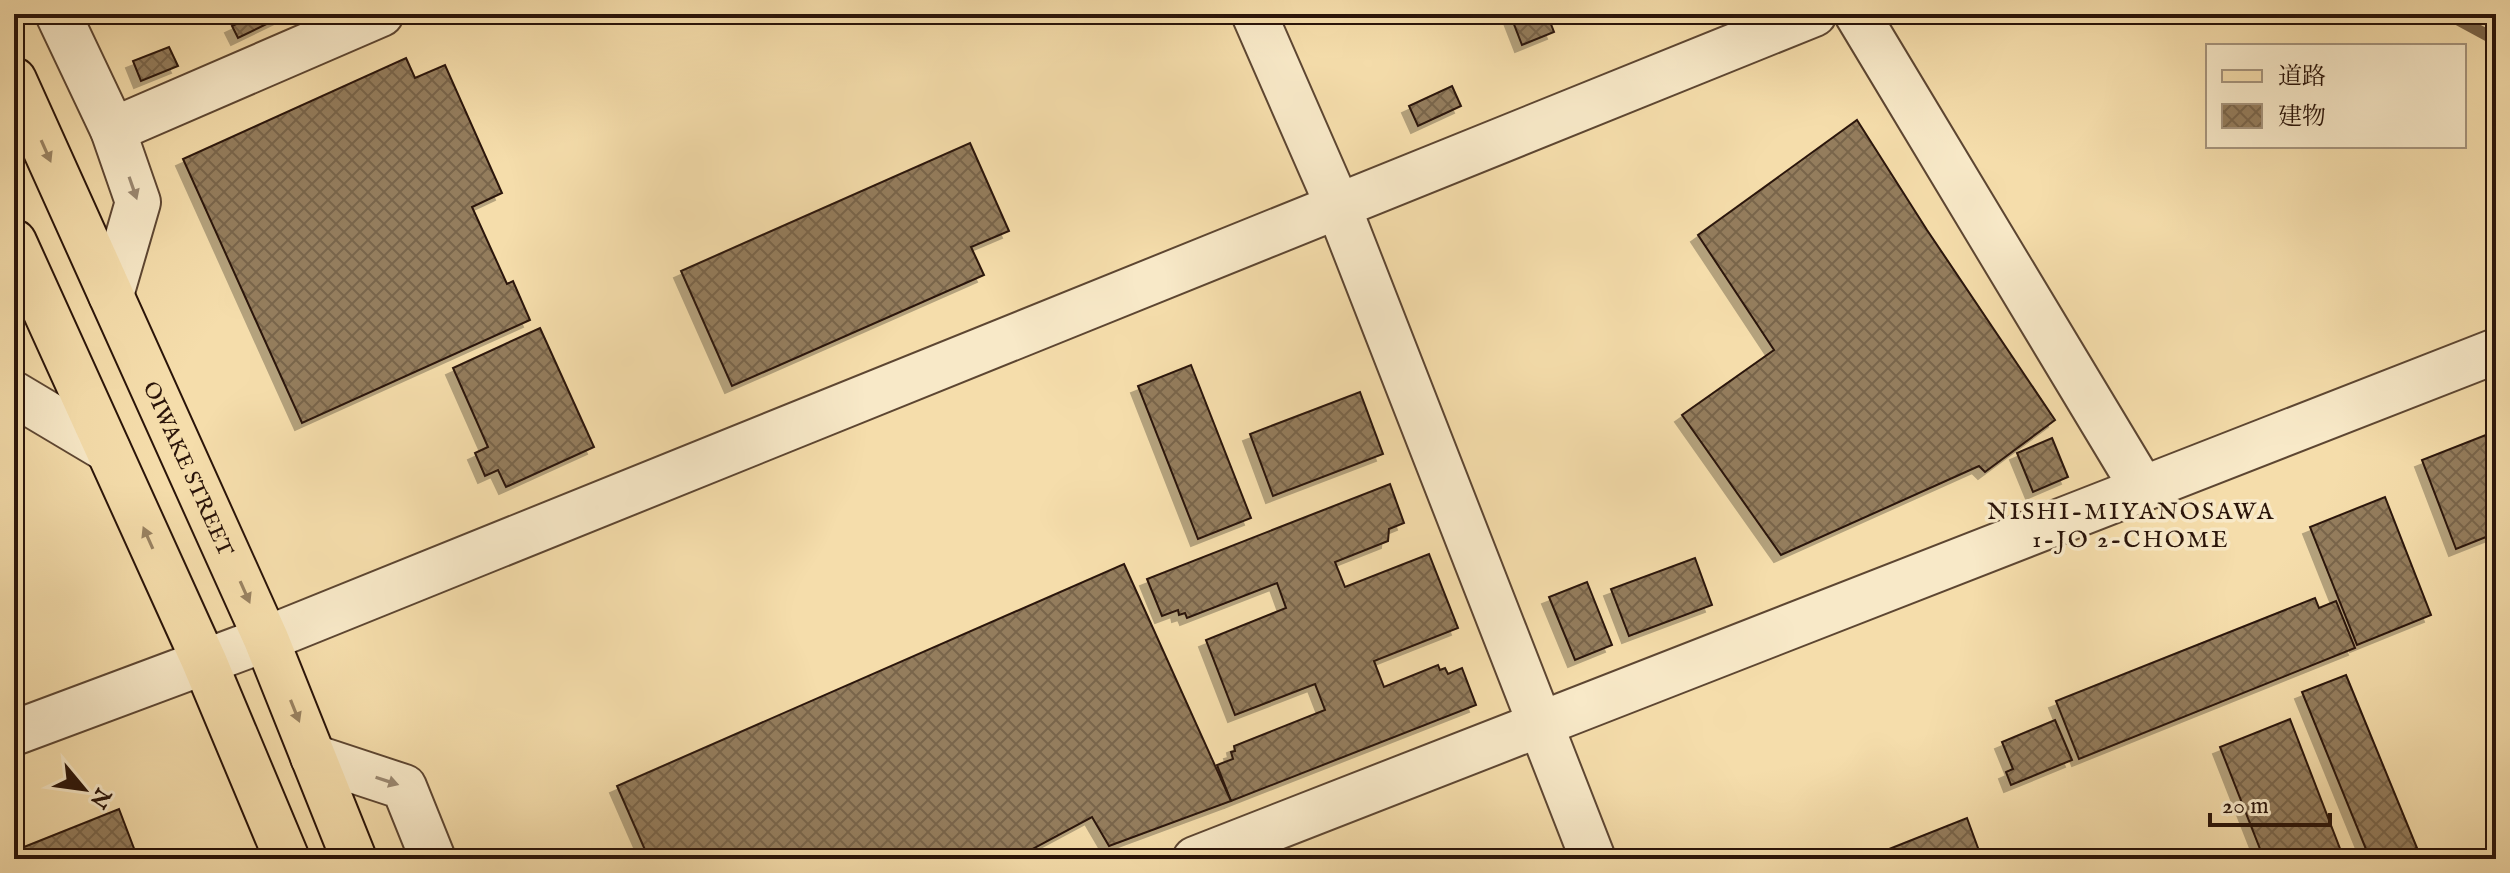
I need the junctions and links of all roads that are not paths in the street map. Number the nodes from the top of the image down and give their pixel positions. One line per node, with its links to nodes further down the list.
1 (58, 14): 7 (street)
2 (381, 14): 7 (street)
3 (1254, 14): 8 (street)
4 (1814, 14): 8 (street)
5 (1857, 14): 14 (street)
6 (14, 80): 10 (main road, OIWAKE STREET, one-way to 10)
7 (113, 130): 10 (street, one-way to 10)
8 (1338, 206): 15 (street); 17 (street)
9 (14, 242): 13 (main road)
10 (111, 295): 15 (main road, OIWAKE STREET, one-way to 15)
11 (2496, 351): 14 (street)
12 (14, 394): 13 (street)
13 (108, 450): 16 (main road, one-way to 13)
14 (2143, 489): 17 (street)
15 (266, 639): 16 (street); 19 (main road, OIWAKE STREET, one-way to 19)
16 (204, 661): 18 (street); 20 (main road)
17 (1540, 723): 24 (street); 25 (street)
18 (14, 733)
19 (313, 757): 22 (main road, OIWAKE STREET); 23 (street, one-way to 23)
20 (265, 839): 21 (main road)
21 (287, 859)
22 (354, 859)
23 (433, 859)
24 (1195, 859)
25 (1593, 859)

